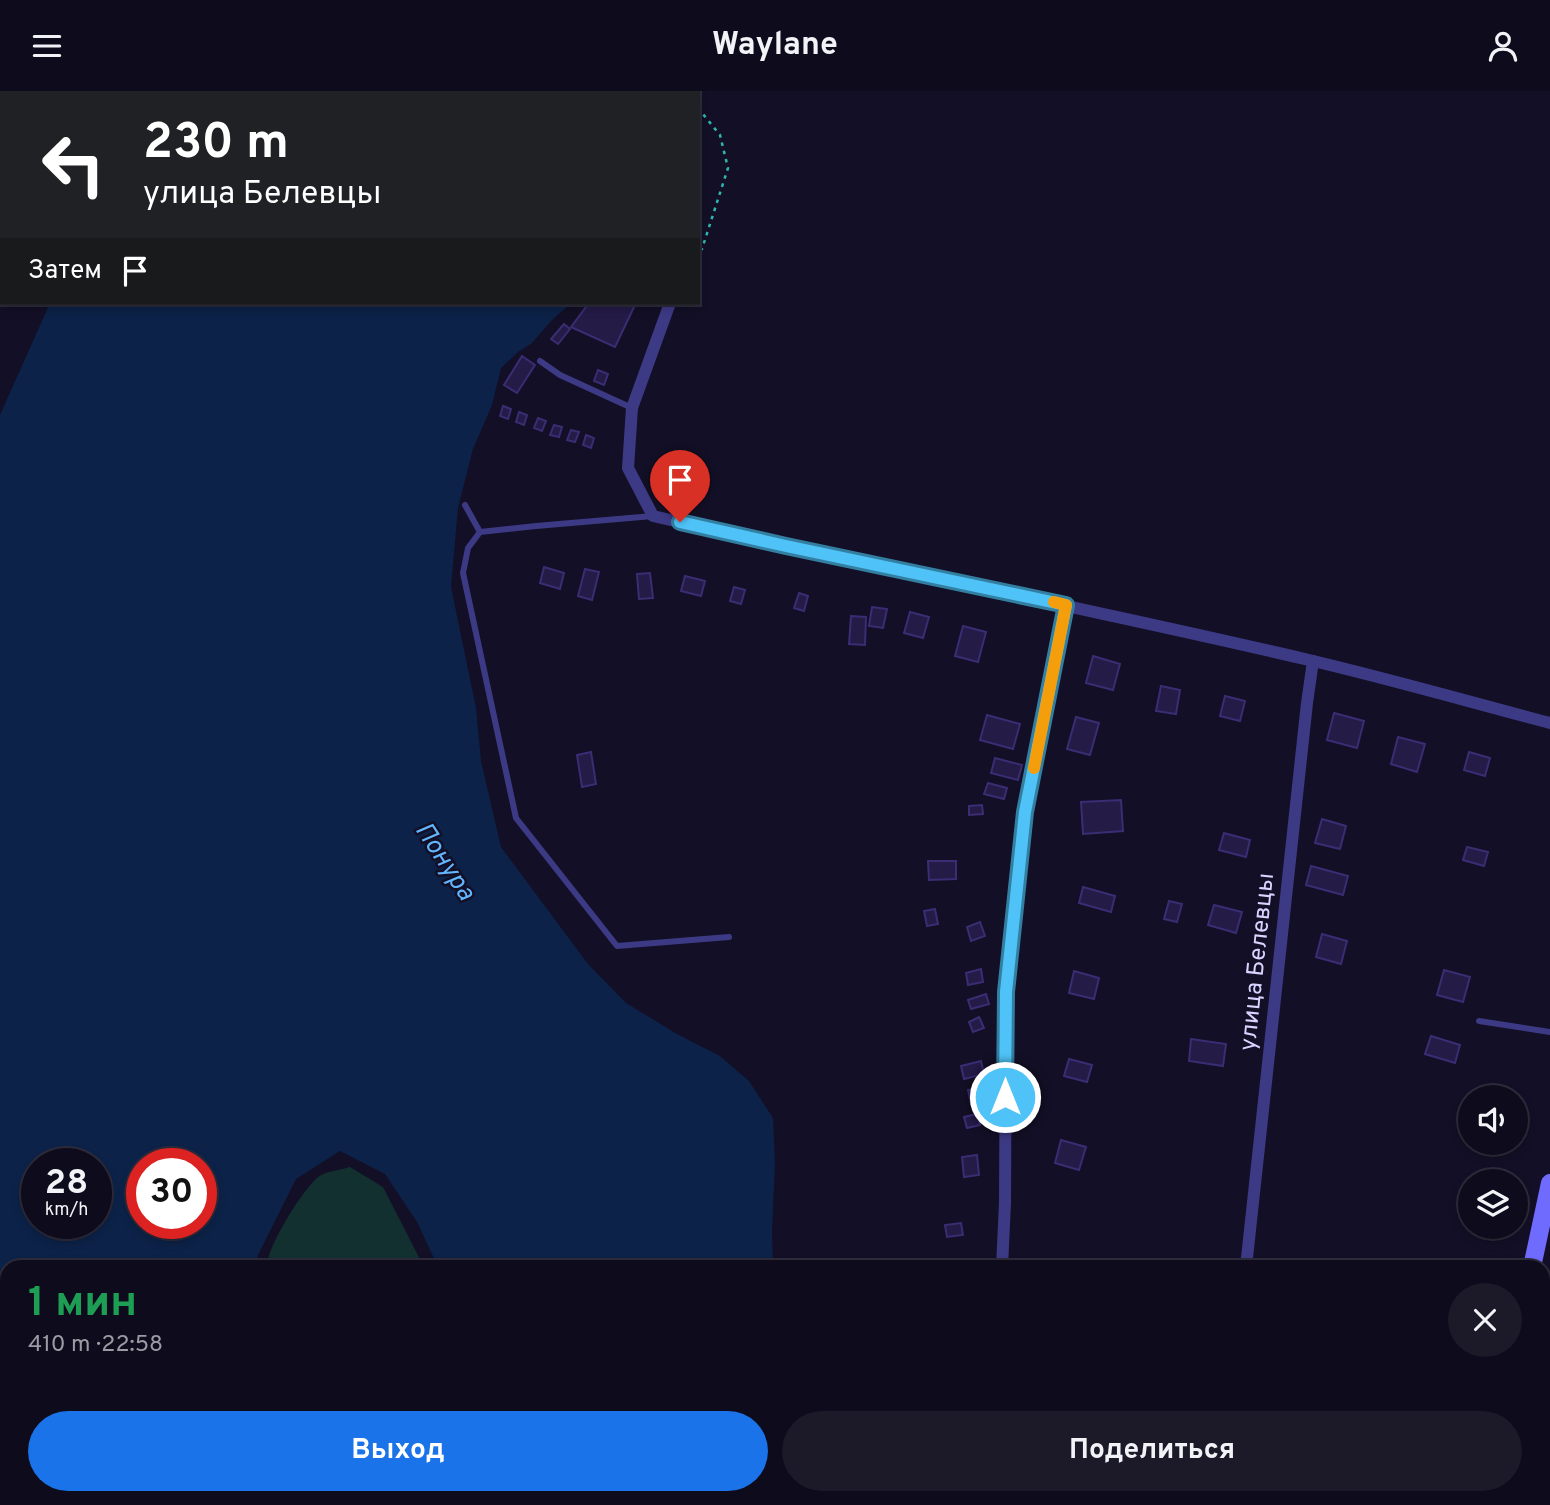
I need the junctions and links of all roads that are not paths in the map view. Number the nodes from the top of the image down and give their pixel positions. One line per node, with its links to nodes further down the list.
1 (669, 305): 3 (street)
2 (540, 361): 3 (lane)
3 (632, 408): 5 (street)
4 (465, 505): 6 (lane)
5 (653, 516): 6 (lane); 7 (street)
6 (480, 533): 10 (lane)
7 (1066, 605): 8 (street); 14 (street)
8 (1313, 661): 9 (street); 15 (street, улица Белевцы)
9 (1550, 723)
10 (729, 937)
11 (1479, 1021): 12 (lane)
12 (1550, 1032)
13 (1550, 1183): 16 (main road)
14 (1002, 1260)
15 (1247, 1260)
16 (1534, 1260)

